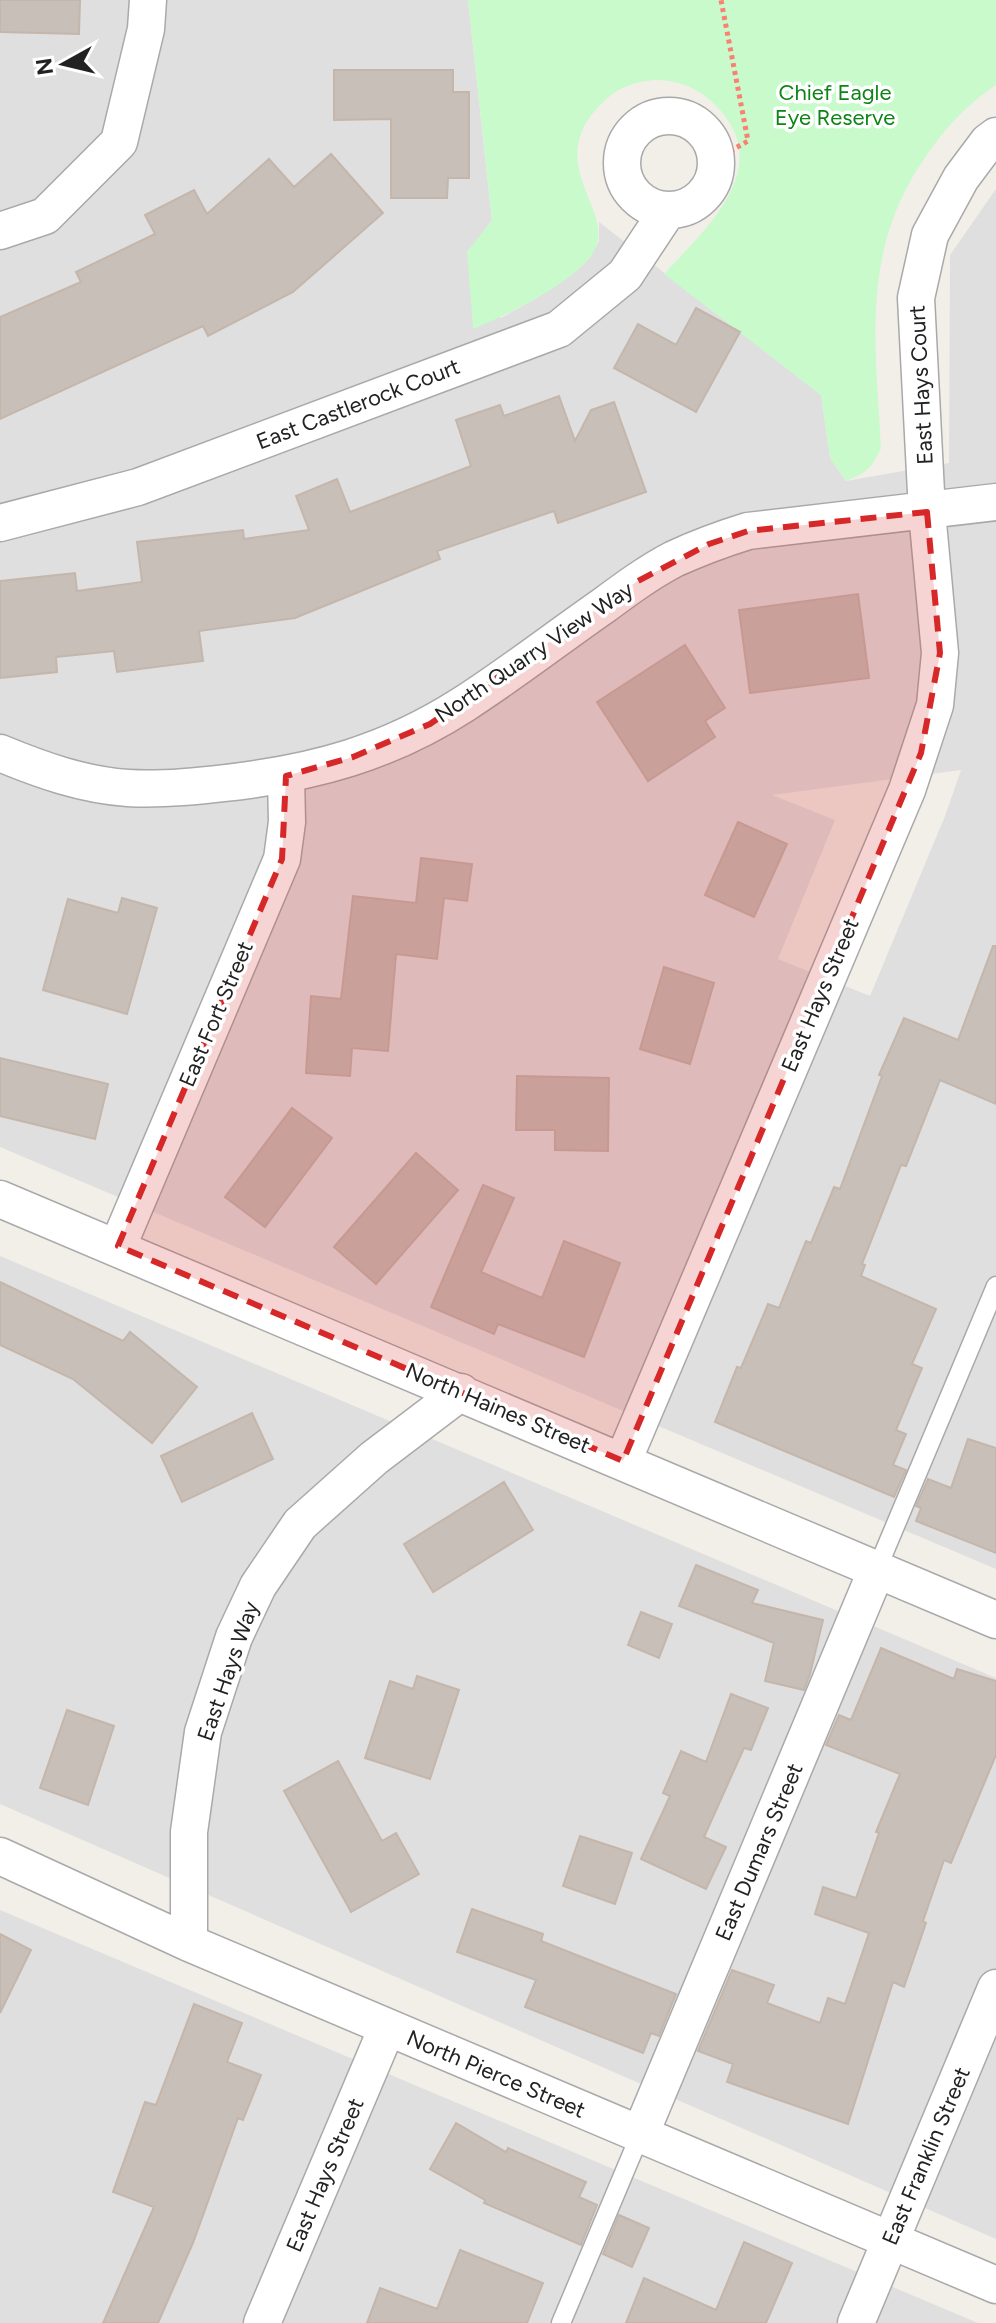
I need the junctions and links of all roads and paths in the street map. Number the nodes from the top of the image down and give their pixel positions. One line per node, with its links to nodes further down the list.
1 (148, 0): 6 (street)
2 (721, 0): 4 (path)
3 (996, 136): 8 (street, East Hays Court)
4 (716, 159): 5 (street); 5 (street)
5 (668, 210): 9 (street, East Castlerock Court)
6 (0, 231)
7 (996, 502): 8 (street, North Quarry View Way)
8 (927, 512): 11 (street, North Quarry View Way); 16 (street, East Hays Street)
9 (0, 523)
10 (0, 753): 11 (street, North Quarry View Way)
11 (286, 776): 13 (street, East Fort Street)
12 (0, 1199): 13 (street, North Haines Street)
13 (118, 1246): 15 (street, North Haines Street)
14 (996, 1286): 17 (lane)
15 (461, 1392): 16 (street, North Haines Street); 20 (street, East Hays Way)
16 (623, 1461): 17 (street, North Haines Street)
17 (877, 1569): 18 (street, North Haines Street); 23 (street, East Dumars Street)
18 (996, 1620)
19 (0, 1856): 20 (street, North Pierce Street)
20 (189, 1943): 22 (street, North Pierce Street)
21 (996, 1988): 24 (street, East Franklin Street)
22 (387, 2028): 23 (street, North Pierce Street); 26 (street, East Hays Street)
23 (640, 2135): 24 (street, North Pierce Street); 27 (lane)
24 (890, 2240): 25 (street, North Pierce Street); 28 (street, East Franklin Street)
25 (996, 2285)
26 (262, 2323)
27 (561, 2323)
28 (856, 2323)

